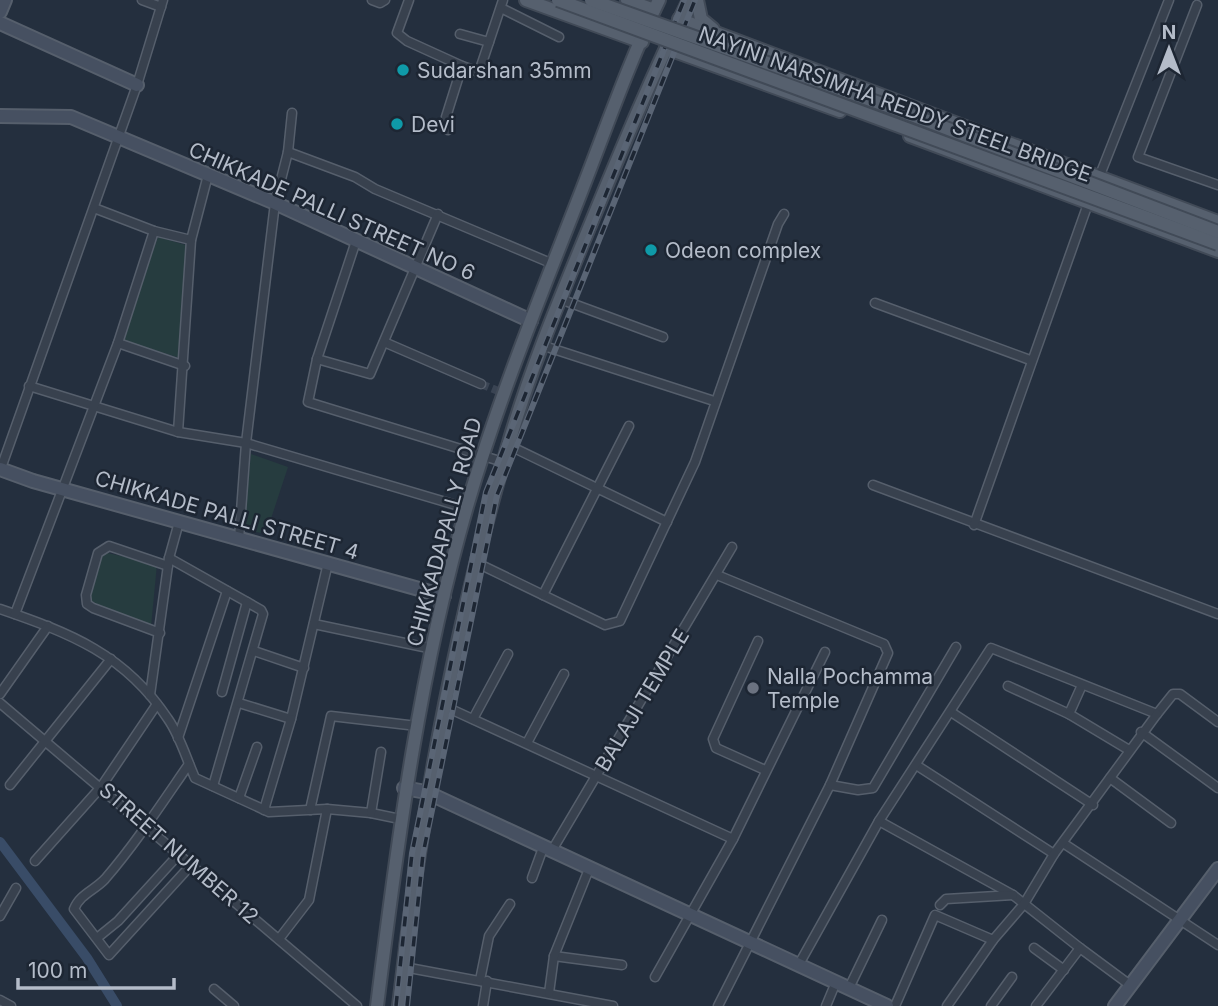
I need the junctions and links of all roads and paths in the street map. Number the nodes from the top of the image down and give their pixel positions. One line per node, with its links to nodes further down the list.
1 (5, 0): 17 (street)
2 (142, 0): 12 (street)
3 (372, 0): 4 (street)
4 (385, 0)
5 (409, 0): 29 (street)
6 (526, 0): 14 (main road)
7 (591, 0): 49 (main road, NAYINI NARSIMHA REDDY STEEL BRIDGE, bridge)
8 (626, 0): 15 (main road)
9 (689, 0): 18 (main road, CHIKKADAPALLY ROAD)
10 (696, 0): 21 (main road)
11 (1168, 0): 38 (street)
12 (162, 4): 31 (street)
13 (502, 4): 22 (street); 24 (street)
14 (560, 4): 23 (main road); 52 (main road, NAYINI NARSIMHA REDDY STEEL BRIDGE, bridge)
15 (657, 5): 25 (main road, CHIKKADAPALLY ROAD)
16 (1197, 5): 40 (street)
17 (0, 12)
18 (680, 19): 21 (main road); 26 (main road, CHIKKADAPALLY ROAD)
19 (0, 23): 31 (street)
20 (460, 34): 24 (street)
21 (719, 34): 27 (main road)
22 (559, 37)
23 (627, 37): 25 (main road); 28 (main road)
24 (489, 42): 29 (street)
25 (642, 42): 28 (main road, CHIKKADAPALLY ROAD)
26 (663, 53): 30 (main road); 41 (main road, CHIKKADAPALLY ROAD)
27 (774, 54): 30 (main road); 38 (main road)
28 (634, 60): 39 (main road, CHIKKADAPALLY ROAD)
29 (462, 66): 34 (street)
30 (760, 82): 43 (main road)
31 (137, 85): 35 (street)
32 (292, 113): 36 (street)
33 (0, 116): 35 (street, CHIKKADE PALLI STREET NO 6)
34 (448, 130)
35 (117, 136): 37 (street, CHIKKADE PALLI STREET NO 6); 44 (street)
36 (288, 152): 42 (street); 45 (street)
37 (208, 175): 42 (street, CHIKKADE PALLI STREET NO 6); 50 (street)
38 (1099, 177): 43 (street); 47 (main road)
39 (585, 181): 41 (main road); 54 (main road, CHIKKADAPALLY ROAD)
40 (1218, 185)
41 (605, 189): 56 (main road, CHIKKADAPALLY ROAD)
42 (275, 203): 51 (street, CHIKKADE PALLI STREET NO 6); 72 (street)
43 (1088, 203): 53 (main road); 64 (street)
44 (94, 208): 48 (street); 67 (street)
45 (438, 214): 54 (street); 55 (street)
46 (784, 214): 68 (street)
47 (1218, 222)
48 (154, 231): 50 (street); 61 (street)
49 (1218, 232)
50 (191, 240): 65 (street)
51 (356, 242): 55 (street, CHIKKADE PALLI STREET NO 6); 63 (street)
52 (1218, 244)
53 (1218, 251)
54 (553, 264): 58 (main road, CHIKKADAPALLY ROAD)
55 (416, 269): 58 (street, CHIKKADE PALLI STREET NO 6); 60 (street)
56 (560, 299): 59 (street); 62 (main road, CHIKKADAPALLY ROAD)
57 (875, 303): 64 (street)
58 (531, 321): 74 (main road, CHIKKADAPALLY ROAD)
59 (663, 337)
60 (384, 342): 63 (street); 66 (street)
61 (118, 343): 65 (street); 69 (street)
62 (541, 345): 68 (street); 73 (main road, CHIKKADAPALLY ROAD)
63 (317, 359): 74 (street)
64 (1030, 360): 83 (street)
65 (185, 366): 71 (street)
66 (481, 384)
67 (29, 386): 69 (street); 76 (street)
68 (715, 401): 82 (street)
69 (93, 407): 71 (street); 78 (street)
70 (629, 426): 79 (street)
71 (178, 432): 72 (street)
72 (246, 443): 80 (street); 84 (street)
73 (508, 445): 75 (main road, CHIKKADAPALLY ROAD); 79 (street)
74 (482, 456): 75 (street); 80 (main road, CHIKKADAPALLY ROAD)
75 (503, 462): 88 (main road, CHIKKADAPALLY ROAD)
76 (0, 470): 78 (street, CHIKKADE PALLI STREET 4)
77 (873, 485): 83 (street)
78 (64, 489): 81 (street, CHIKKADE PALLI STREET 4); 95 (street)
79 (597, 490): 82 (street); 91 (street)
80 (466, 508): 92 (main road, CHIKKADAPALLY ROAD)
81 (179, 522): 84 (street, CHIKKADE PALLI STREET 4); 86 (street)
82 (667, 522): 91 (street)
83 (974, 525): 96 (street)
84 (239, 539): 87 (street, CHIKKADE PALLI STREET 4)
85 (732, 547): 89 (street, BALAJI TEMPLE)
86 (169, 562): 90 (street); 99 (street); 99 (street)
87 (328, 563): 92 (street, CHIKKADE PALLI STREET 4); 97 (street)
88 (477, 563): 91 (street); 117 (main road, CHIKKADAPALLY ROAD)
89 (718, 575): 135 (street, BALAJI TEMPLE); 138 (street)
90 (227, 591): 93 (street); 126 (street)
91 (543, 595)
92 (444, 596): 102 (main road, CHIKKADAPALLY ROAD)
93 (247, 602): 103 (street); 111 (street)
94 (0, 610): 95 (street)
95 (15, 614): 98 (street)
96 (1218, 614)
97 (314, 624): 102 (street); 107 (street)
98 (48, 626): 106 (street); 112 (street)
99 (160, 633): 113 (street)
100 (758, 641): 134 (street)
101 (956, 647): 138 (street)
102 (433, 649): 124 (main road, CHIKKADAPALLY ROAD)
103 (254, 651): 107 (street); 115 (street)
104 (825, 652): 134 (street)
105 (508, 654): 122 (street)
106 (111, 659): 113 (street); 127 (street)
107 (304, 668): 121 (street)
108 (564, 674): 128 (street)
109 (1082, 685): 118 (street); 119 (street); 120 (street)
110 (1008, 686): 119 (street)
111 (222, 692)
112 (0, 694)
113 (150, 695): 116 (street)
114 (0, 703): 127 (street, STREET NUMBER 12)
115 (239, 703): 121 (street); 139 (street)
116 (157, 704): 126 (street); 140 (street)
117 (444, 706): 122 (street); 143 (main road, CHIKKADAPALLY ROAD)
118 (951, 712): 133 (street); 145 (street)
119 (1069, 714): 130 (street)
120 (1157, 714): 123 (street); 125 (street)
121 (291, 719): 147 (street)
122 (473, 719): 128 (street)
123 (1218, 722)
124 (417, 726): 141 (main road, CHIKKADAPALLY ROAD); 148 (street)
125 (1141, 732): 130 (street); 142 (street)
126 (178, 738): 132 (street)
127 (47, 742): 137 (street); 140 (street, STREET NUMBER 12)
128 (527, 743): 135 (street)
129 (257, 747): 144 (street)
130 (1129, 750): 136 (street)
131 (381, 752): 149 (street)
132 (189, 764): 139 (street); 153 (street)
133 (916, 765): 151 (street); 158 (street)
134 (765, 770): 154 (street)
135 (595, 777): 154 (street); 156 (street, BALAJI TEMPLE)
136 (1111, 778): 145 (street); 152 (street)
137 (10, 785)
138 (830, 785): 176 (street)
139 (213, 786): 144 (street)
140 (101, 787): 153 (street, STREET NUMBER 12); 159 (street)
141 (404, 788): 143 (street); 150 (main road, CHIKKADAPALLY ROAD)
142 (1218, 788)
143 (426, 792): 156 (street); 183 (main road, CHIKKADAPALLY ROAD)
144 (239, 798): 147 (street)
145 (1093, 805): 155 (street)
146 (327, 809): 148 (street); 149 (street); 174 (street)
147 (264, 810): 148 (street)
148 (310, 810)
149 (371, 813): 150 (street)
150 (400, 819): 197 (main road, CHIKKADAPALLY ROAD)
151 (879, 821): 165 (street); 182 (street)
152 (1171, 823)
153 (147, 825): 157 (street, STREET NUMBER 12); 173 (street)
154 (733, 839): 169 (street)
155 (1063, 843): 158 (street); 172 (street)
156 (547, 850): 161 (street); 163 (street, BALAJI TEMPLE)
157 (180, 853): 160 (street, STREET NUMBER 12); 173 (street)
158 (1054, 855): 167 (street)
159 (35, 861)
160 (192, 864): 173 (street); 174 (street, STREET NUMBER 12)
161 (589, 869): 169 (street); 180 (street)
162 (1218, 869): 172 (street)
163 (532, 878)
164 (16, 888): 170 (street)
165 (1013, 895): 167 (street); 168 (street)
166 (510, 904): 187 (street)
167 (1024, 904): 175 (street); 179 (street)
168 (940, 905)
169 (689, 913): 176 (street); 185 (street)
170 (0, 916)
171 (881, 920): 188 (street)
172 (1178, 920): 177 (street); 189 (street)
173 (97, 938)
174 (279, 939): 196 (street, STREET NUMBER 12)
175 (993, 940): 205 (street); 206 (street)
176 (749, 942): 182 (street); 202 (street)
177 (1218, 945)
178 (1034, 948): 184 (street)
179 (1080, 948): 184 (street); 189 (street)
180 (554, 956): 181 (street); 191 (street)
181 (622, 965)
182 (798, 966): 188 (street)
183 (404, 967): 187 (street); 198 (main road, CHIKKADAPALLY ROAD)
184 (1064, 970): 208 (street)
185 (655, 977)
186 (1012, 977): 207 (street)
187 (483, 980): 191 (street); 199 (street)
188 (843, 985): 203 (street); 204 (street)
189 (1130, 985): 209 (street)
190 (214, 989): 195 (street)
191 (548, 993): 192 (street)
192 (562, 996): 200 (street); 201 (street)
193 (0, 1000): 194 (street)
194 (11, 1006)
195 (234, 1006)
196 (357, 1006)
197 (377, 1006)
198 (400, 1006)
199 (484, 1006)
200 (561, 1006)
201 (613, 1006)
202 (718, 1006)
203 (826, 1006)
204 (887, 1006)
205 (895, 1006)
206 (947, 1006)
207 (991, 1006)
208 (1036, 1006)
209 (1115, 1006)

